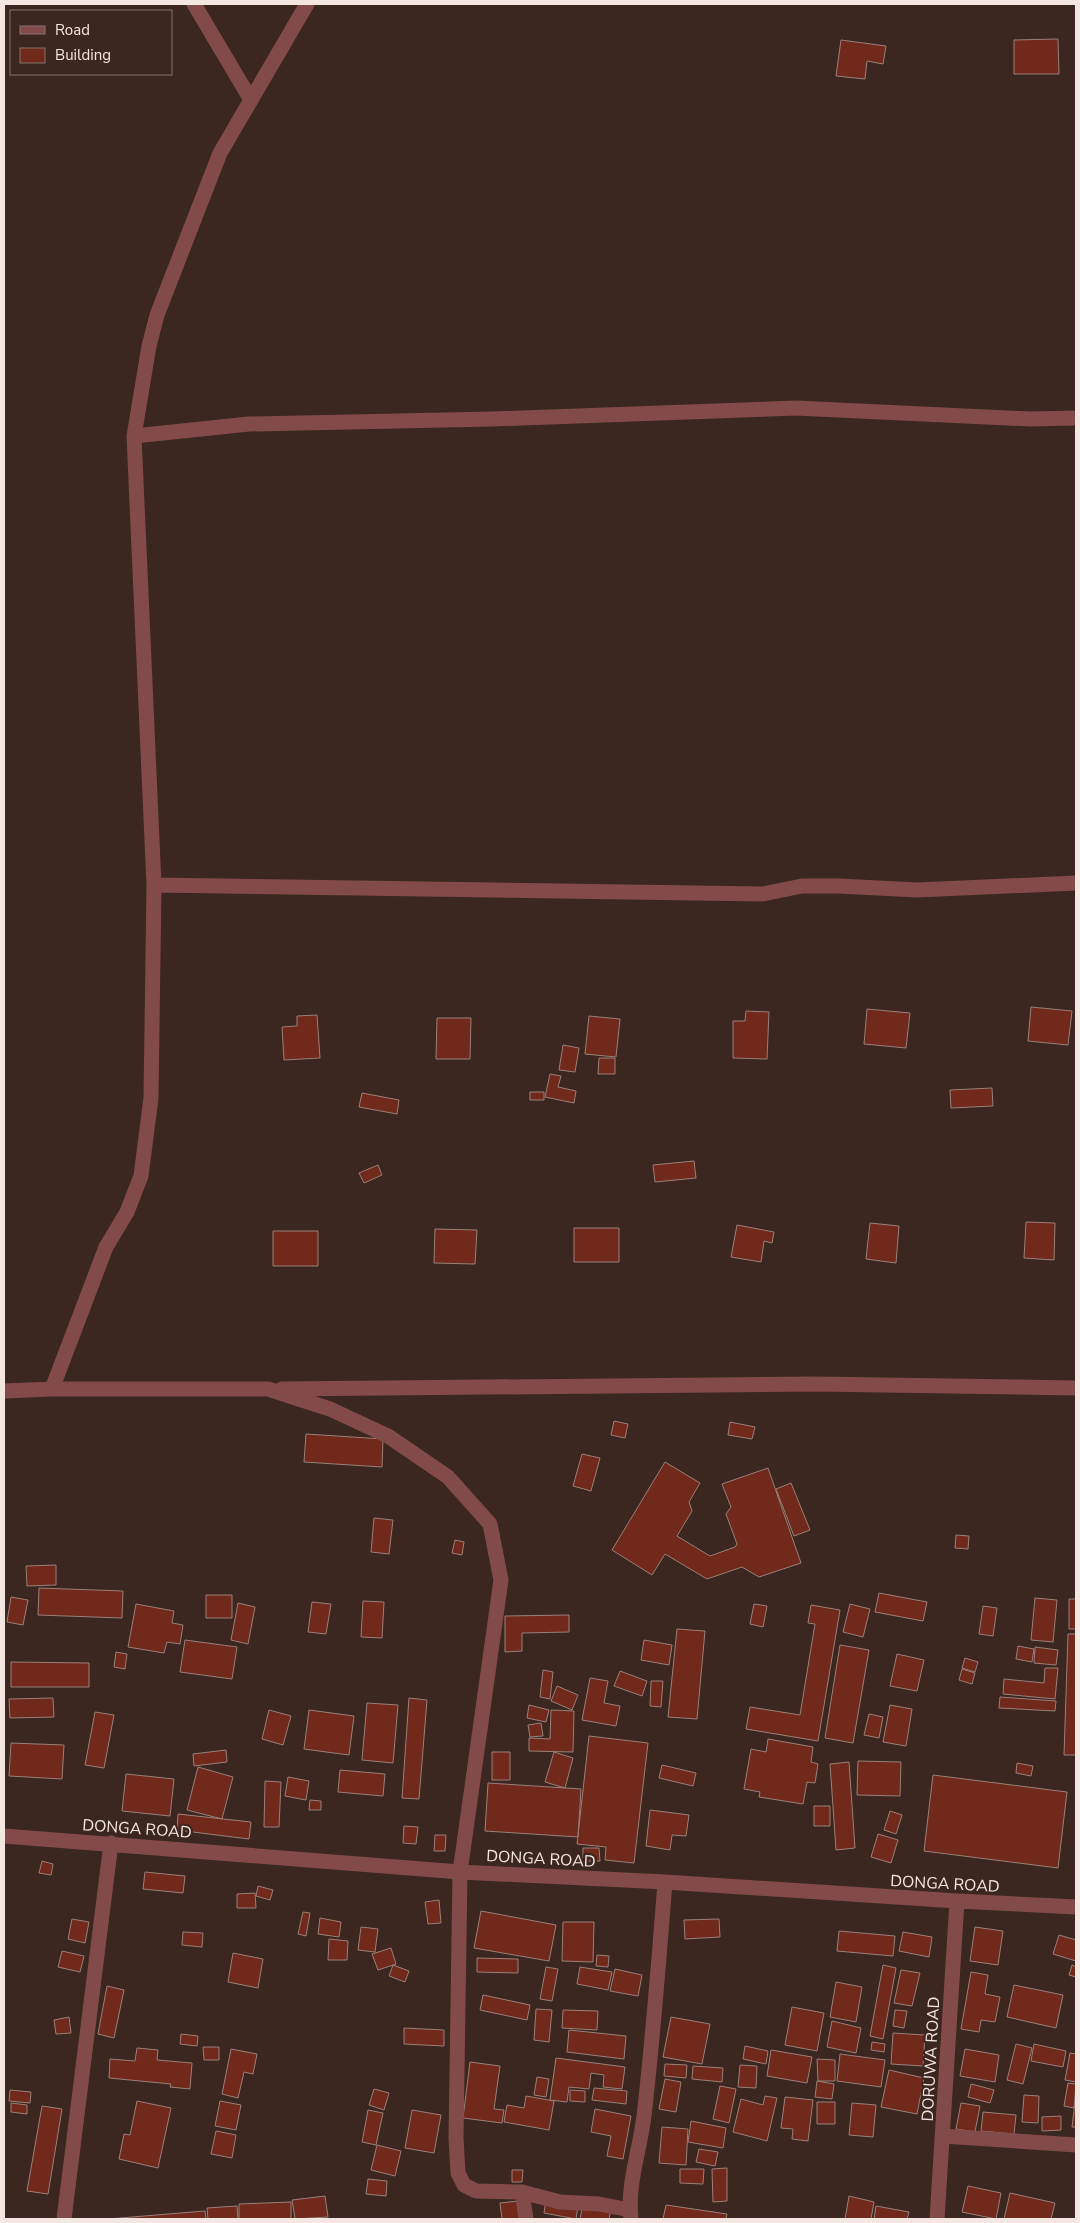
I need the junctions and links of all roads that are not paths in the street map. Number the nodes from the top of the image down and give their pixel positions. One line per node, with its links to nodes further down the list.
1 (194, 4): 3 (street)
2 (307, 4): 3 (street)
3 (251, 100): 5 (street)
4 (1076, 418): 5 (street)
5 (134, 436): 7 (street)
6 (1076, 883): 7 (street)
7 (154, 885): 9 (street)
8 (1076, 1388): 10 (street)
9 (52, 1389): 10 (street); 11 (street)
10 (268, 1389): 14 (street)
11 (4, 1390)
12 (4, 1836): 13 (street, DONGA ROAD)
13 (111, 1843): 14 (street, DONGA ROAD); 22 (street)
14 (460, 1872): 15 (street, DONGA ROAD); 20 (street)
15 (665, 1882): 16 (street, DONGA ROAD); 21 (street)
16 (957, 1902): 17 (street, DONGA ROAD); 18 (street, DORUWA ROAD)
17 (1076, 1907)
18 (943, 2136): 19 (street); 24 (street, DORUWA ROAD)
19 (1076, 2145)
20 (522, 2192): 21 (street); 23 (street)
21 (631, 2214)
22 (64, 2219)
23 (526, 2219)
24 (937, 2219)

